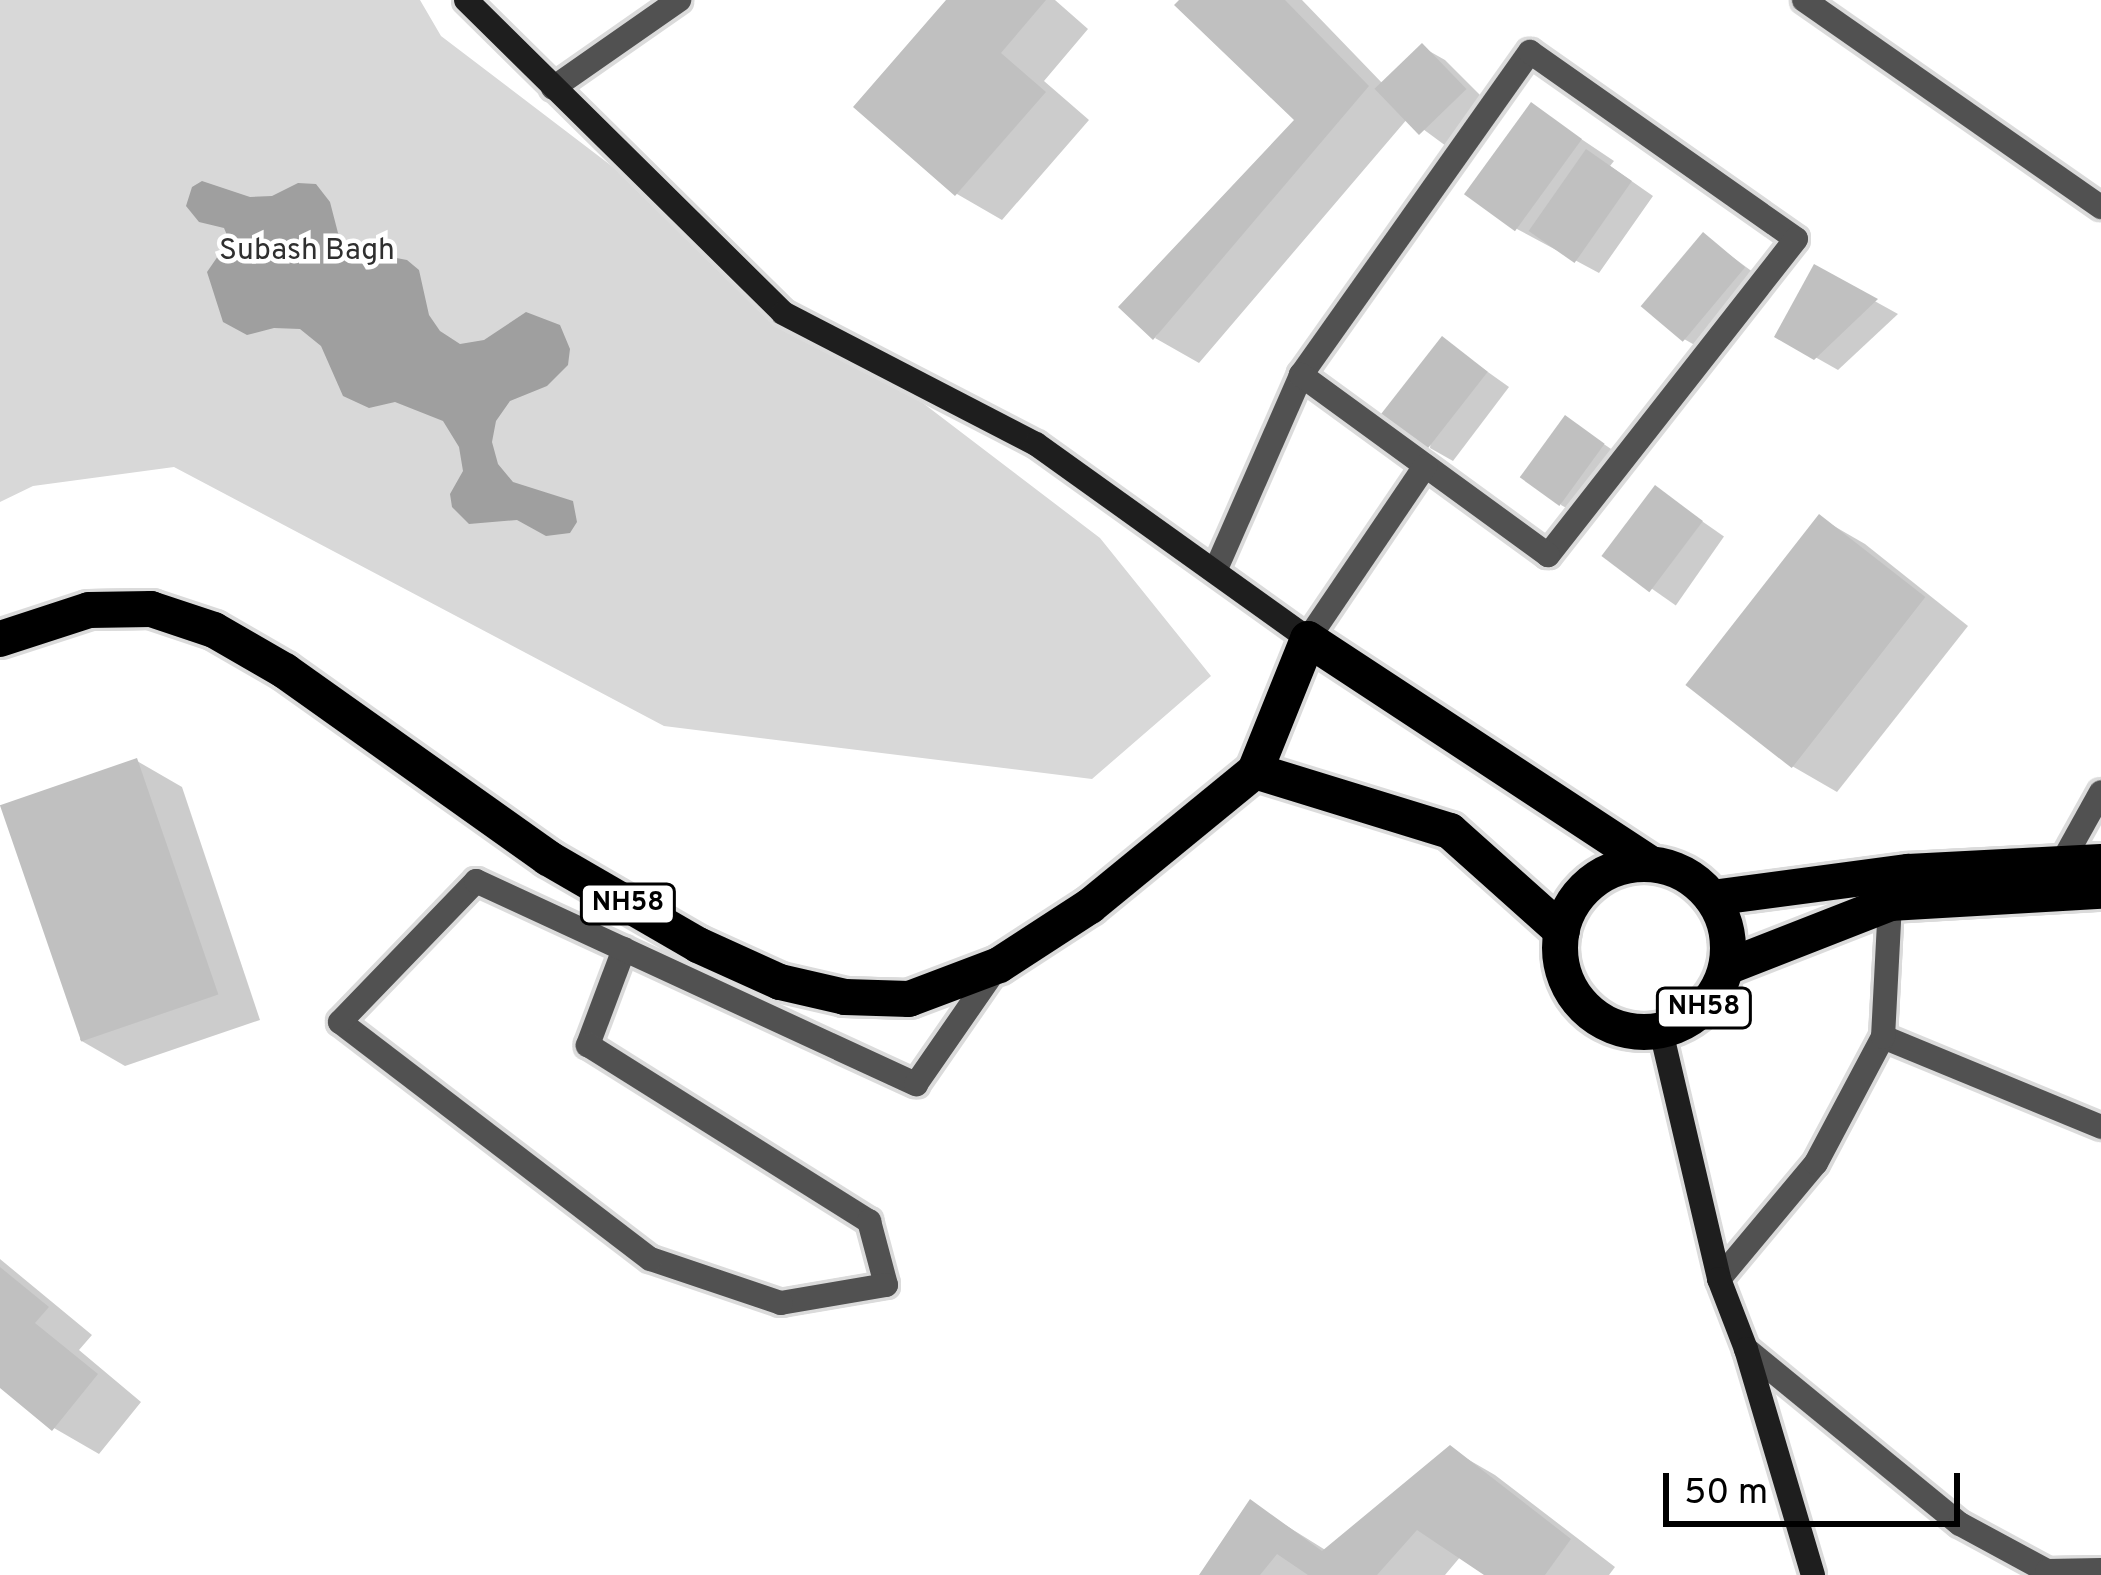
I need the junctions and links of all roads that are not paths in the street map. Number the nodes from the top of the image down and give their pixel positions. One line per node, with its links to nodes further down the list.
1 (466, 0): 4 (street)
2 (680, 0): 4 (street)
3 (1804, 0): 5 (street)
4 (553, 88): 8 (street)
5 (2101, 208)
6 (1301, 375): 7 (street); 7 (street); 8 (street)
7 (1425, 466): 10 (street)
8 (1216, 568): 10 (street)
9 (0, 639): 20 (highway, NH58)
10 (1308, 639): 11 (highway, NH58); 13 (highway)
11 (1255, 771): 18 (highway); 20 (highway, NH58)
12 (2101, 792): 14 (street)
13 (1651, 864): 17 (highway); 18 (highway)
14 (2061, 864): 15 (highway, NH58); 16 (highway, NH58)
15 (2100, 885): 16 (highway, NH58)
16 (1890, 888): 17 (highway, NH58); 21 (highway, NH58); 23 (street)
17 (1712, 898): 21 (highway, NH58)
18 (1562, 931): 22 (highway, NH58)
19 (624, 950): 19 (street); 20 (street)
20 (999, 965)
21 (1726, 967): 22 (highway, NH58)
22 (1661, 1031): 25 (street)
23 (1883, 1037): 24 (street); 25 (street)
24 (2101, 1127)
25 (1719, 1279): 26 (street)
26 (1747, 1349): 28 (street); 29 (street)
27 (2101, 1570): 28 (street)
28 (2049, 1573)
29 (1813, 1575)

